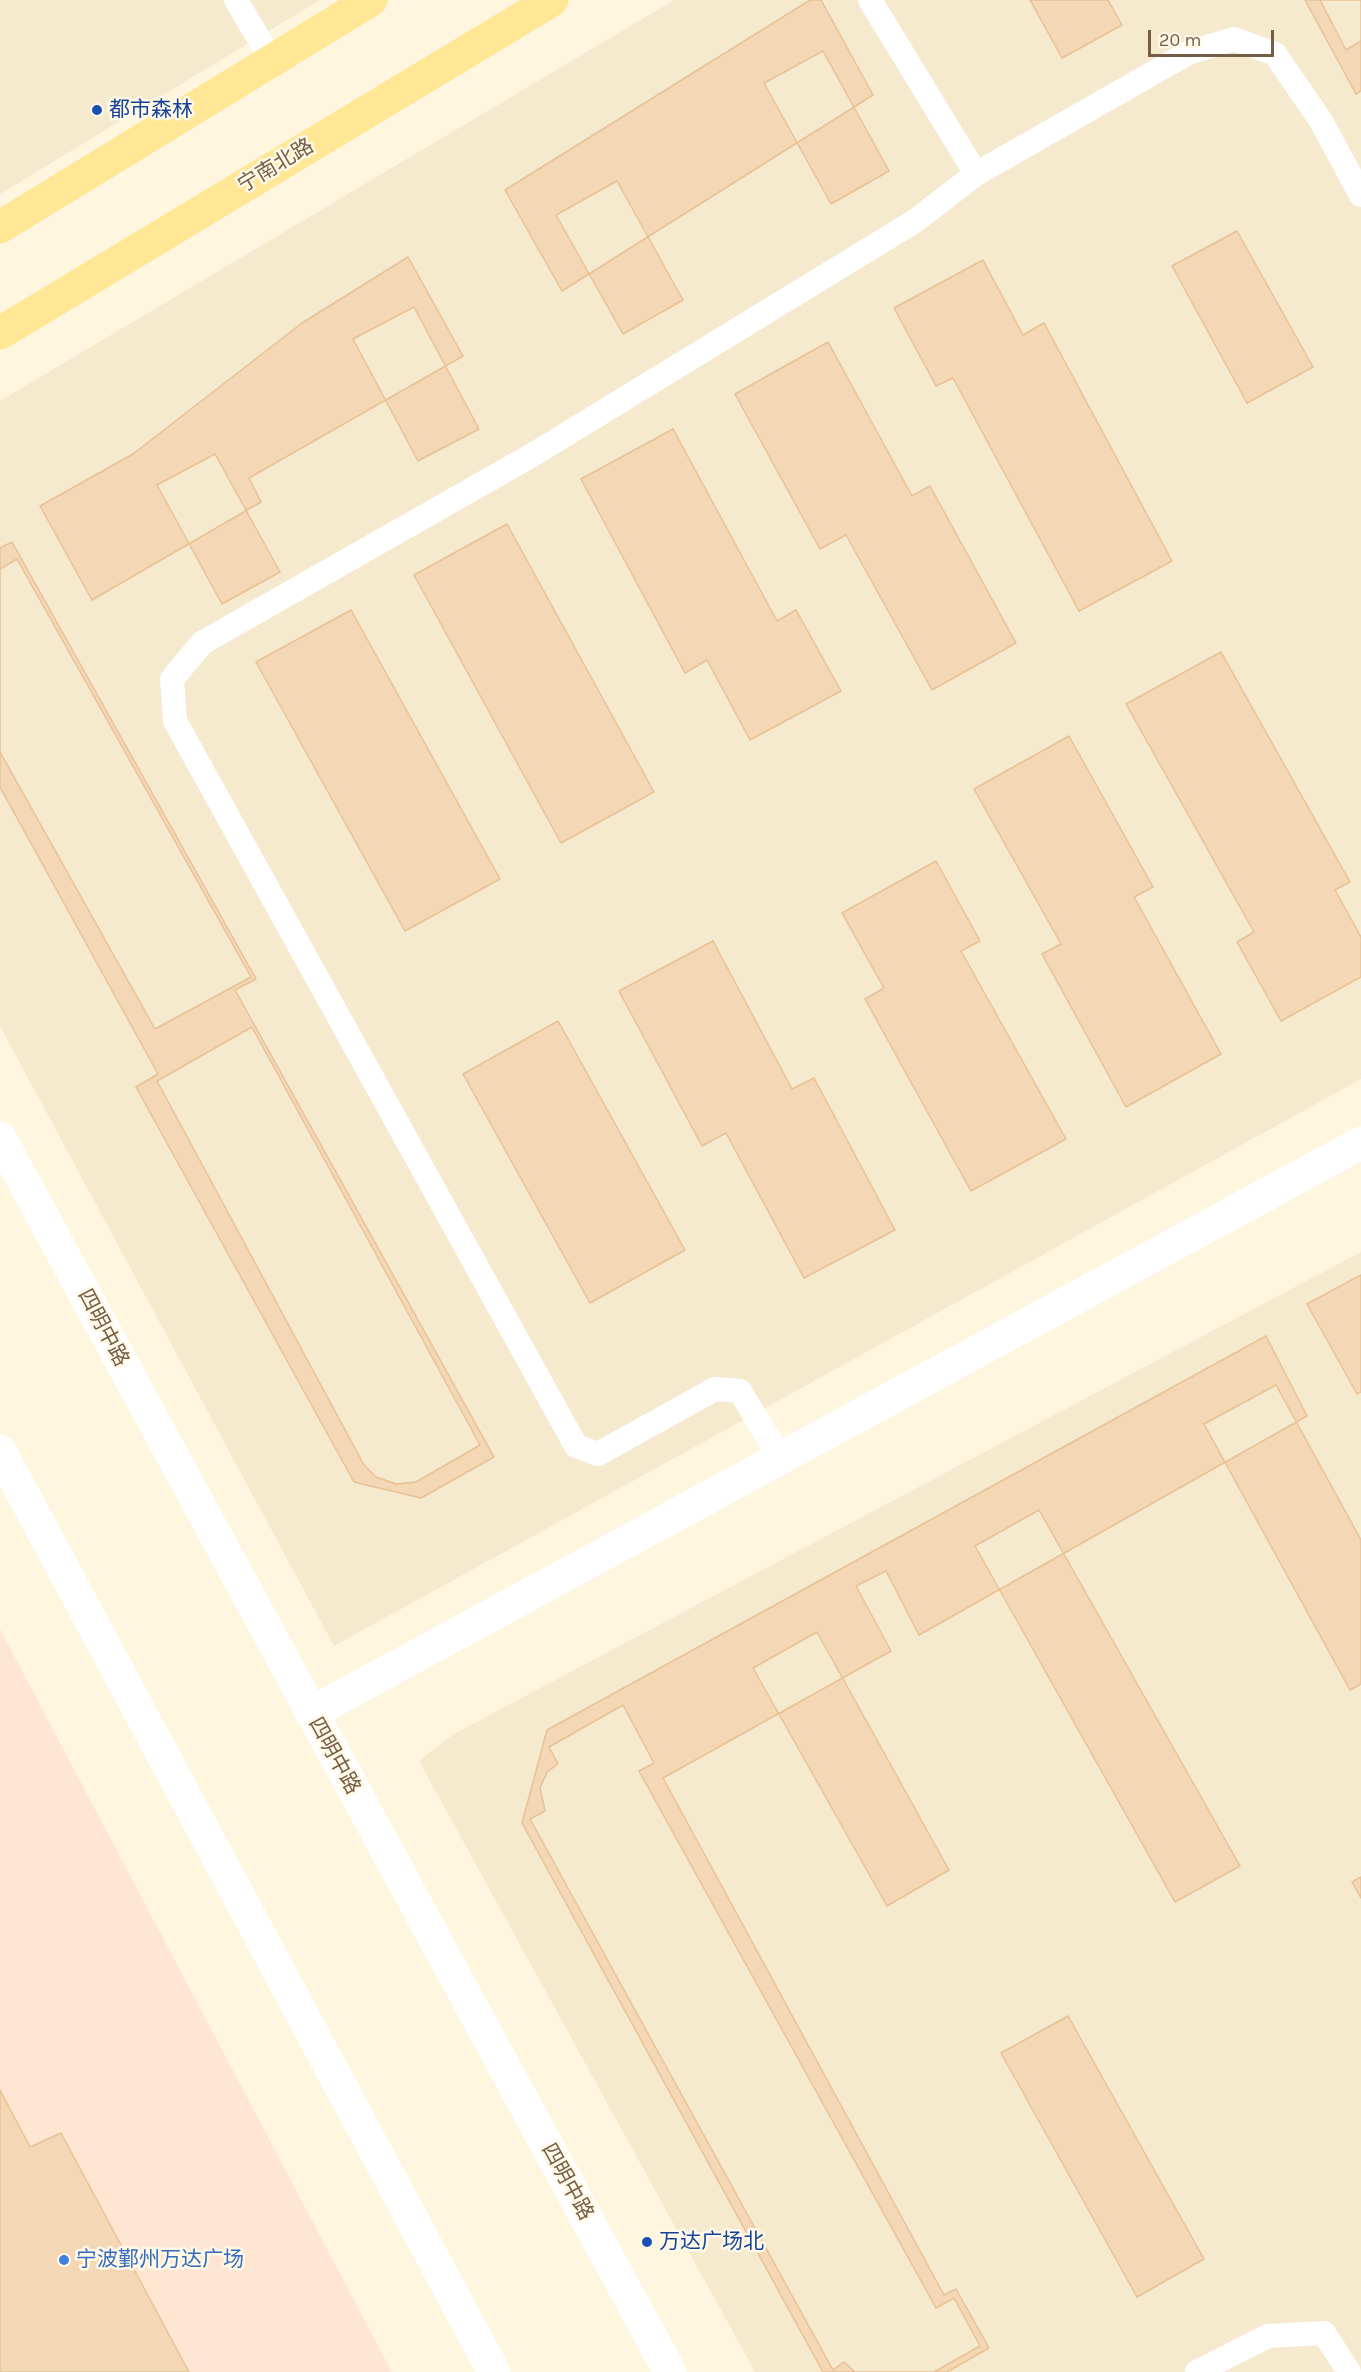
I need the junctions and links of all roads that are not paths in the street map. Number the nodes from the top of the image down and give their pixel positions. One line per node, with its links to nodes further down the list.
1 (236, 0): 5 (lane)
2 (371, 0): 5 (main road)
3 (552, 0): 9 (main road, 宁南北路)
4 (870, 0): 6 (lane)
5 (272, 61): 8 (main road)
6 (976, 174): 7 (lane); 13 (lane)
7 (1361, 195)
8 (0, 227)
9 (0, 333)
10 (0, 1138): 14 (main road, 四明中路)
11 (1361, 1143): 13 (main road)
12 (0, 1451): 15 (main road)
13 (780, 1458): 14 (main road)
14 (311, 1713): 16 (main road, 四明中路)
15 (494, 2372)
16 (670, 2372)
17 (1197, 2372): 18 (lane)
18 (1349, 2372)

